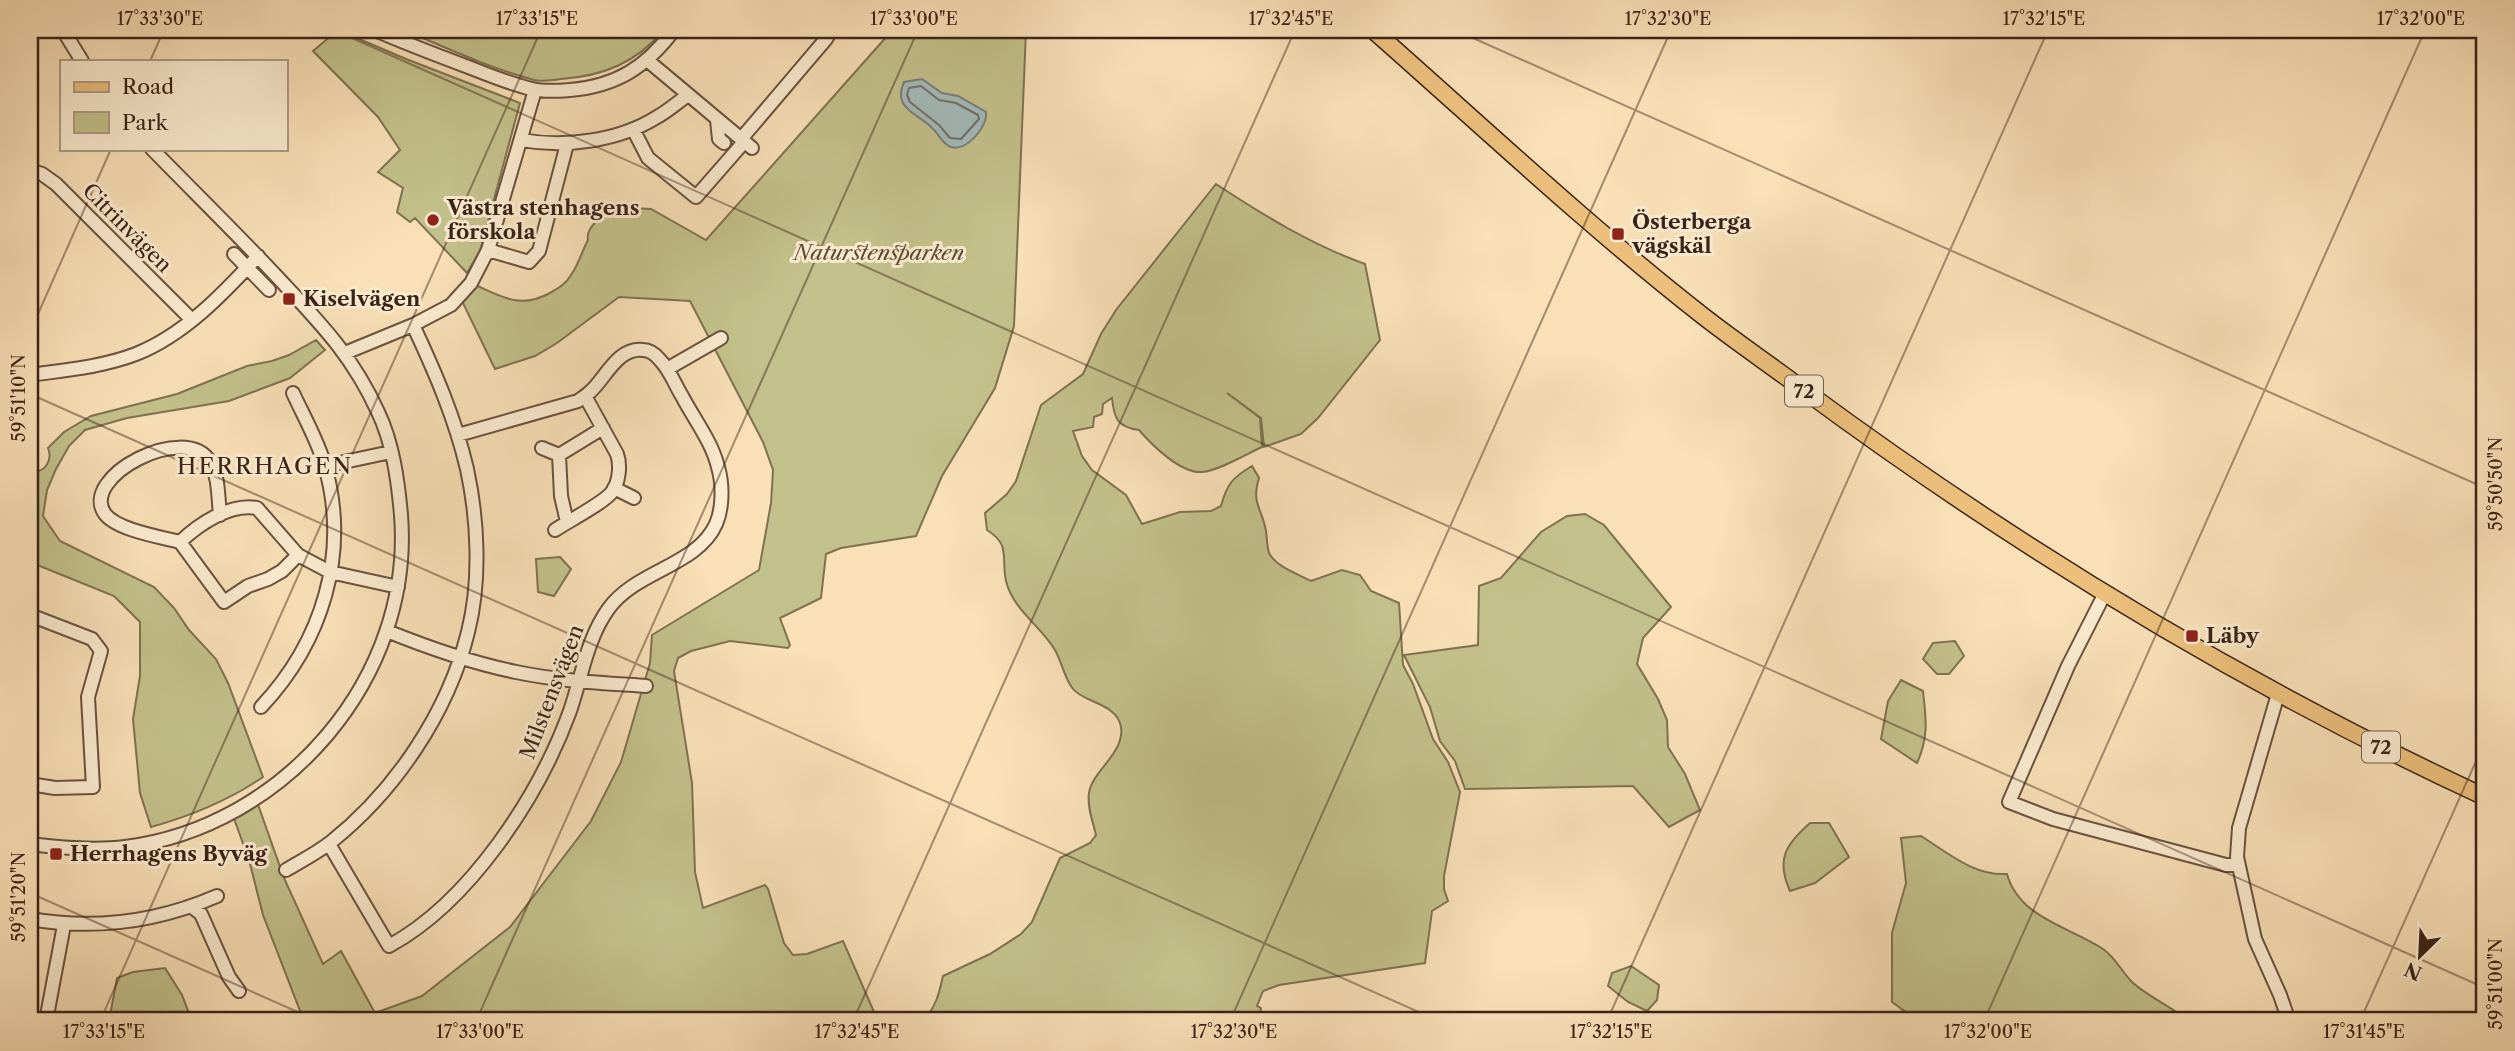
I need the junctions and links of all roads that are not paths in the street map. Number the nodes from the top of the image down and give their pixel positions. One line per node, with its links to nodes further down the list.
1 (63, 30): 6 (street)
2 (375, 30): 8 (street)
3 (674, 30): 7 (street)
4 (831, 30): 14 (street)
5 (1373, 30): 46 (main road, 72)
6 (81, 60)
7 (647, 60): 8 (street); 9 (street)
8 (535, 90): 12 (street)
9 (688, 95): 10 (street); 11 (street)
10 (717, 120): 13 (street); 14 (street)
11 (633, 129): 14 (street); 15 (street)
12 (521, 140): 15 (street); 18 (street)
13 (724, 143)
14 (746, 143)
15 (567, 144): 18 (street)
16 (153, 150): 20 (street)
17 (30, 170): 23 (street, Citrinvägen)
18 (488, 250): 24 (street)
19 (234, 254): 21 (street)
20 (258, 256): 21 (street); 26 (street)
21 (247, 268): 22 (street); 23 (street)
22 (269, 290)
23 (192, 320): 28 (street)
24 (413, 325): 26 (street); 32 (street)
25 (721, 338): 27 (street)
26 (345, 353): 34 (street)
27 (667, 369): 30 (street, Milstensvägen); 50 (street, Milstensvägen)
28 (30, 375)
29 (293, 393): 36 (street)
30 (585, 396): 31 (street); 32 (street, Milstensvägen)
31 (603, 428): 35 (street); 37 (street)
32 (458, 435): 49 (street)
33 (541, 448): 35 (street)
34 (391, 452): 36 (street); 45 (street)
35 (559, 455): 40 (street)
36 (325, 466): 44 (street)
37 (614, 488): 38 (street); 40 (street)
38 (634, 498)
39 (220, 515): 42 (street); 42 (street); 43 (street)
40 (567, 522): 41 (street)
41 (555, 530)
42 (180, 542): 43 (street)
43 (298, 555): 44 (street)
44 (330, 572): 45 (street); 53 (street)
45 (398, 587): 48 (street)
46 (2104, 594): 52 (main road, 72); 58 (street)
47 (30, 615): 54 (street)
48 (387, 631): 49 (street); 56 (street)
49 (460, 657): 50 (street); 57 (street)
50 (579, 681): 51 (street); 57 (street, Milstensvägen)
51 (646, 686)
52 (2278, 694): 55 (main road, 72); 58 (street)
53 (261, 707)
54 (30, 784)
55 (2485, 797)
56 (30, 844)
57 (329, 844): 59 (street)
58 (2238, 865): 66 (street)
59 (286, 870)
60 (217, 896): 61 (street)
61 (192, 907): 63 (street); 64 (street)
62 (30, 919): 63 (street)
63 (64, 925): 65 (street)
64 (239, 991)
65 (46, 1021)
66 (2289, 1021)

